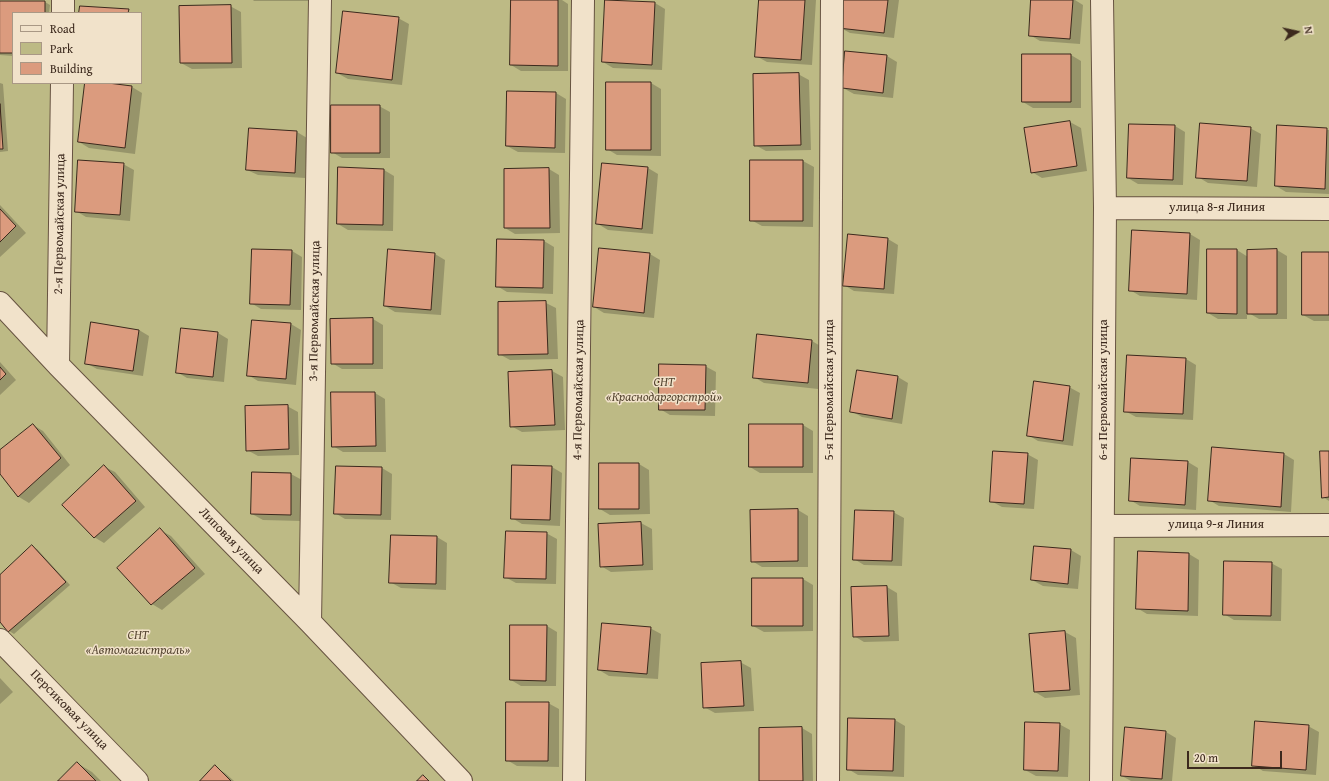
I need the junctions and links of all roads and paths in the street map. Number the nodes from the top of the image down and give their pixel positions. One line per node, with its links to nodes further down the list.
1 (63, 0): 6 (street)
2 (320, 0): 14 (street, 3-я Первомайская улица)
3 (583, 0): 18 (street, 4-я Первомайская улица)
4 (832, 0): 19 (street, 5-я Первомайская улица)
5 (1102, 0): 8 (street, 6-я Первомайская улица)
6 (63, 12)
7 (62, 84): 11 (street, 2-я Первомайская улица)
8 (1105, 208): 9 (street, улица 8-я Линия); 13 (street, 6-я Первомайская улица)
9 (1329, 209)
10 (0, 303): 11 (street, Липовая улица)
11 (58, 365): 14 (street, Липовая улица)
12 (1329, 525): 13 (street, улица 9-я Линия)
13 (1104, 526): 20 (street, 6-я Первомайская улица)
14 (310, 622): 17 (street, Липовая улица)
15 (0, 640): 16 (street, Персиковая улица)
16 (137, 781)
17 (461, 781)
18 (574, 781)
19 (828, 781)
20 (1101, 781)

